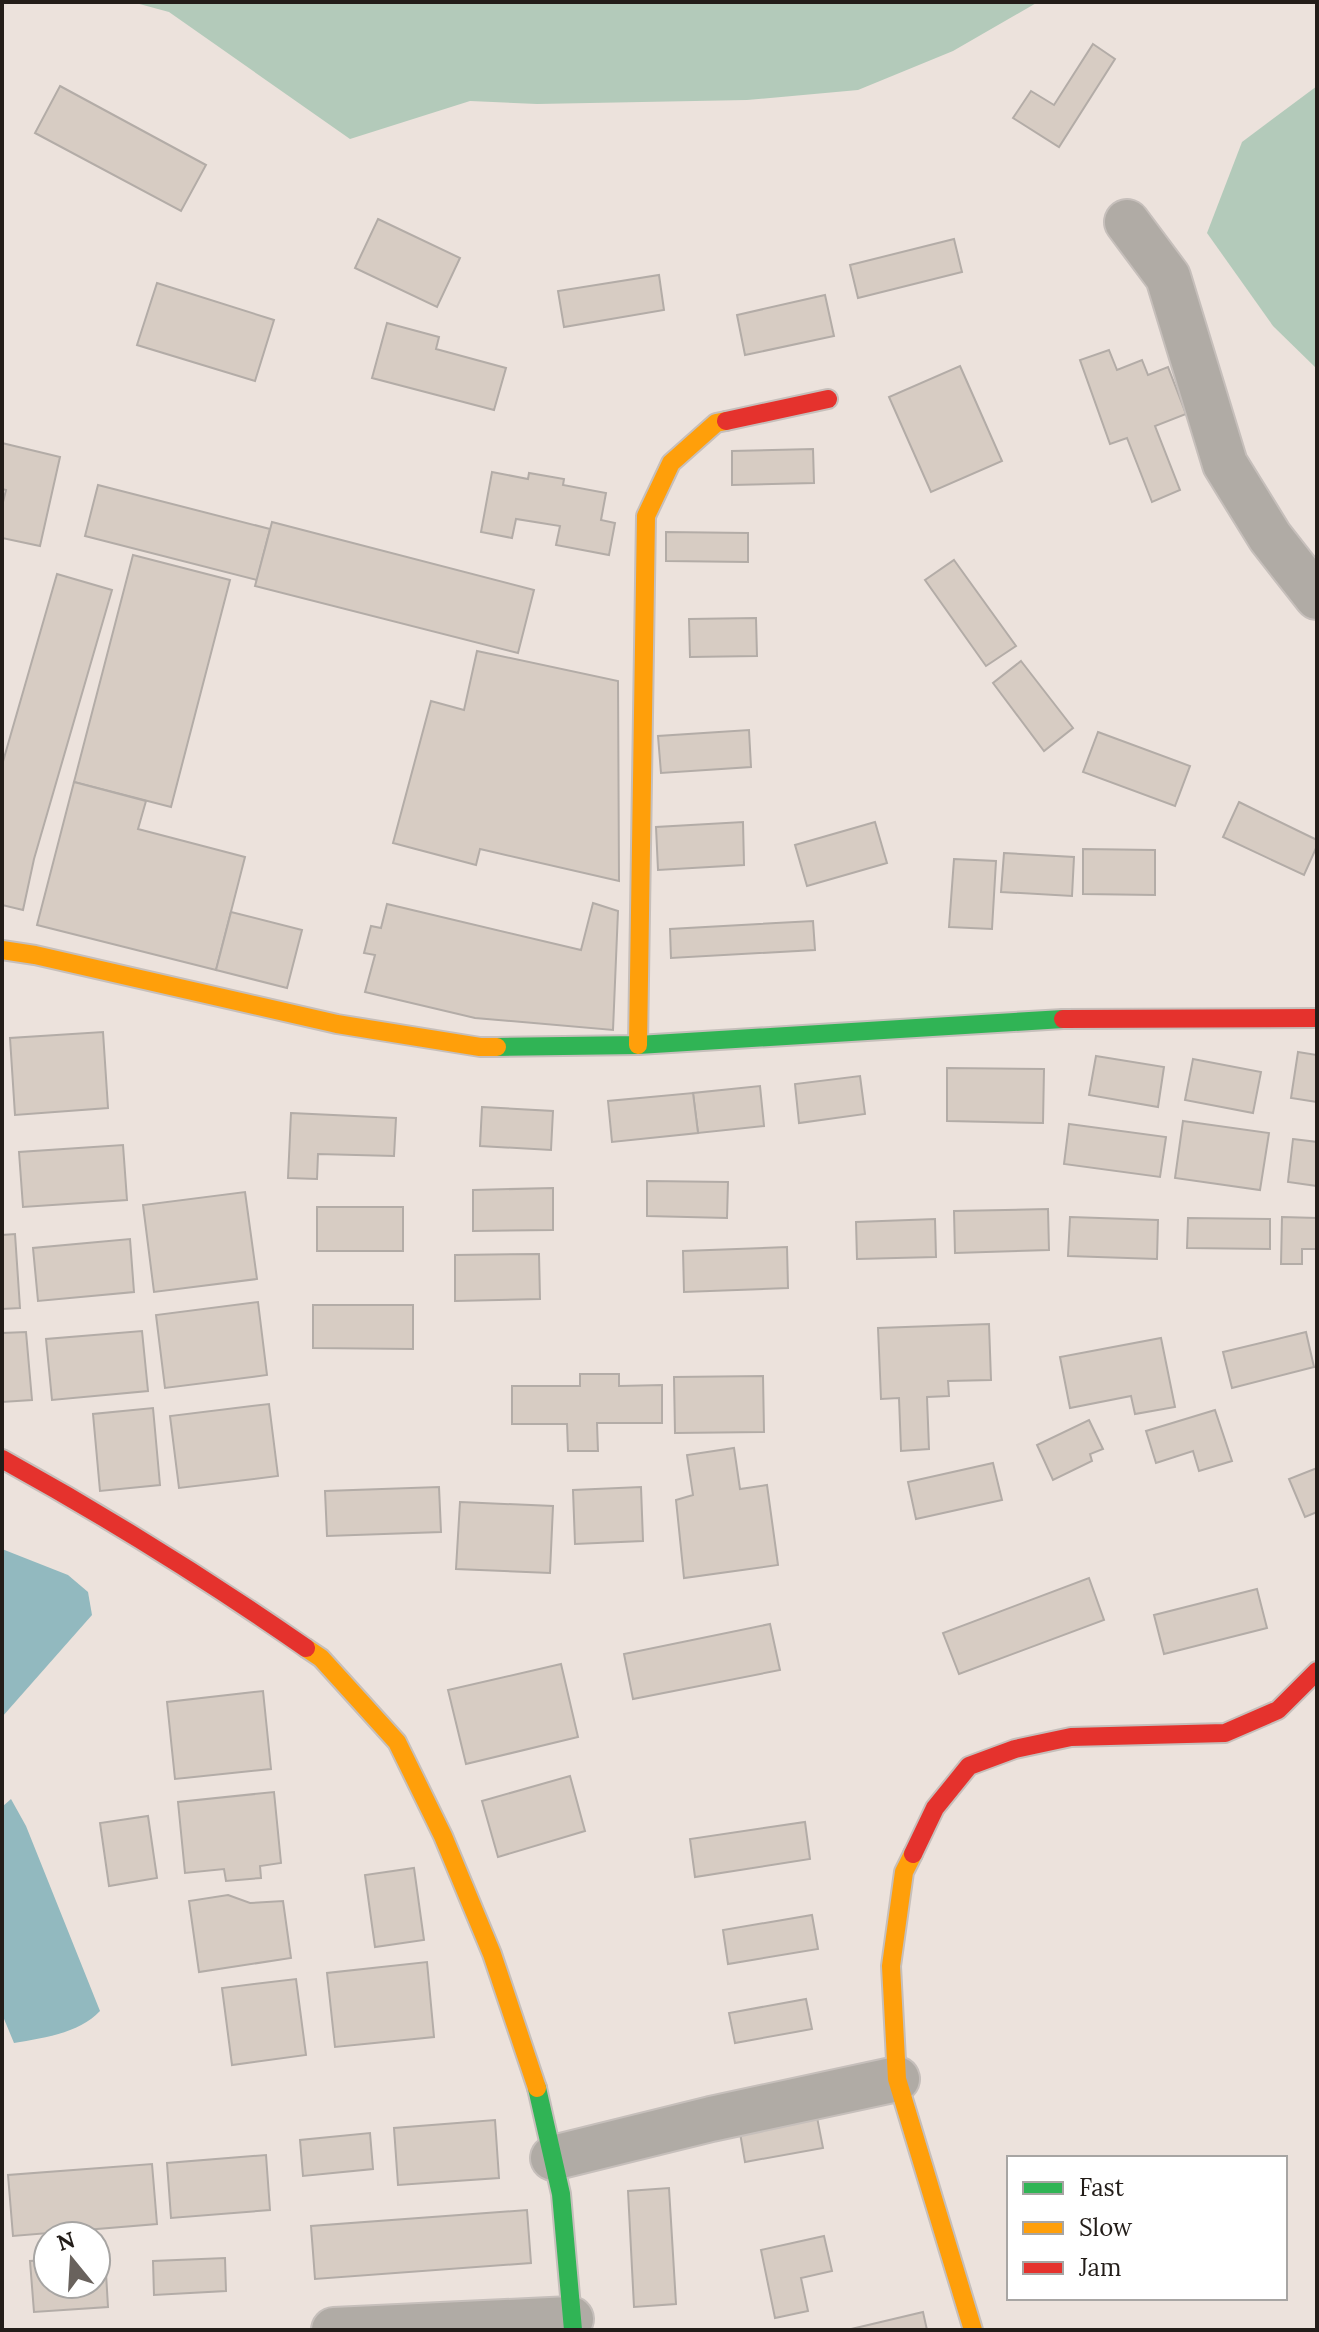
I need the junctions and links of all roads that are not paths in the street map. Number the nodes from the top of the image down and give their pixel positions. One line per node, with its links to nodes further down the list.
1 (1127, 222): 3 (street)
2 (828, 399): 6 (street)
3 (1317, 597)
4 (2, 950): 6 (street)
5 (1317, 1018): 6 (street)
6 (638, 1045)
7 (2, 1459): 10 (street)
8 (1317, 1671): 9 (street)
9 (897, 2079): 10 (street); 13 (street)
10 (553, 2158): 11 (street)
11 (572, 2324): 12 (street)
12 (334, 2330)
13 (973, 2330)

